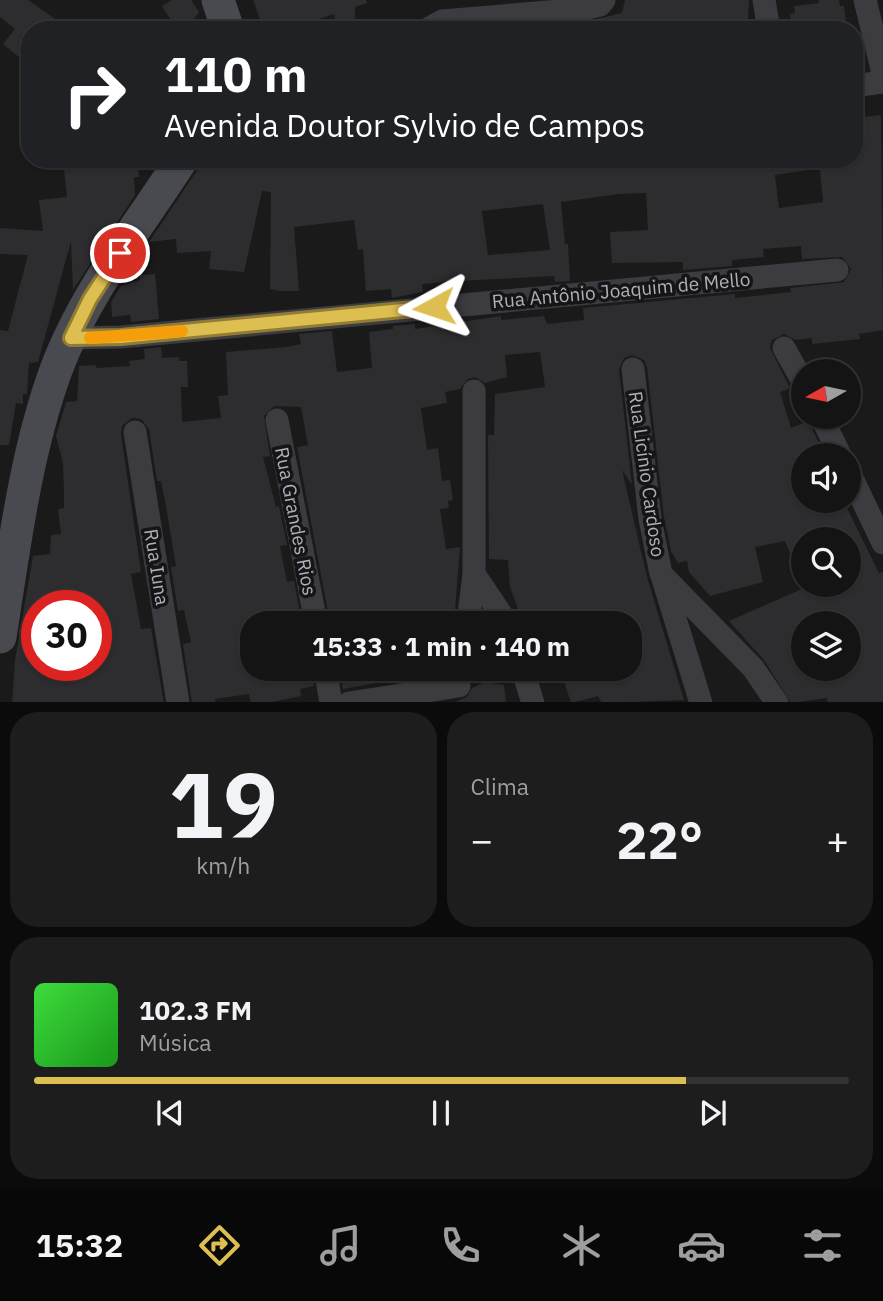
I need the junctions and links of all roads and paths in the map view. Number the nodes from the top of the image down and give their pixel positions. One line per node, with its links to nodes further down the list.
1 (218, 0): 5 (main road)
2 (604, 0): 6 (street)
3 (764, 0): 7 (street)
4 (865, 0): 8 (street)
5 (225, 21)
6 (442, 21)
7 (768, 21)
8 (883, 73)
9 (883, 82): 10 (street)
10 (863, 85)
11 (176, 168): 13 (main road)
12 (837, 270): 13 (street, Rua Antônio Joaquim de Mello)
13 (71, 338): 27 (main road)
14 (784, 348): 15 (street)
15 (791, 361)
16 (633, 369): 22 (street, Rua Licínio Cardoso)
17 (474, 391): 23 (street)
18 (277, 420): 24 (street, Rua Grandes Rios)
19 (135, 432): 31 (street, Rua Iuna)
20 (861, 497): 21 (street)
21 (883, 543)
22 (661, 573): 35 (street); 36 (street, Rua Licínio Cardoso)
23 (474, 574): 25 (street); 26 (street)
24 (314, 611)
25 (469, 611)
26 (500, 611)
27 (0, 637)
28 (327, 681): 32 (street)
29 (526, 681): 34 (street)
30 (458, 686): 33 (street)
31 (178, 702)
32 (331, 702)
33 (349, 702)
34 (533, 702)
35 (702, 702)
36 (777, 702)

